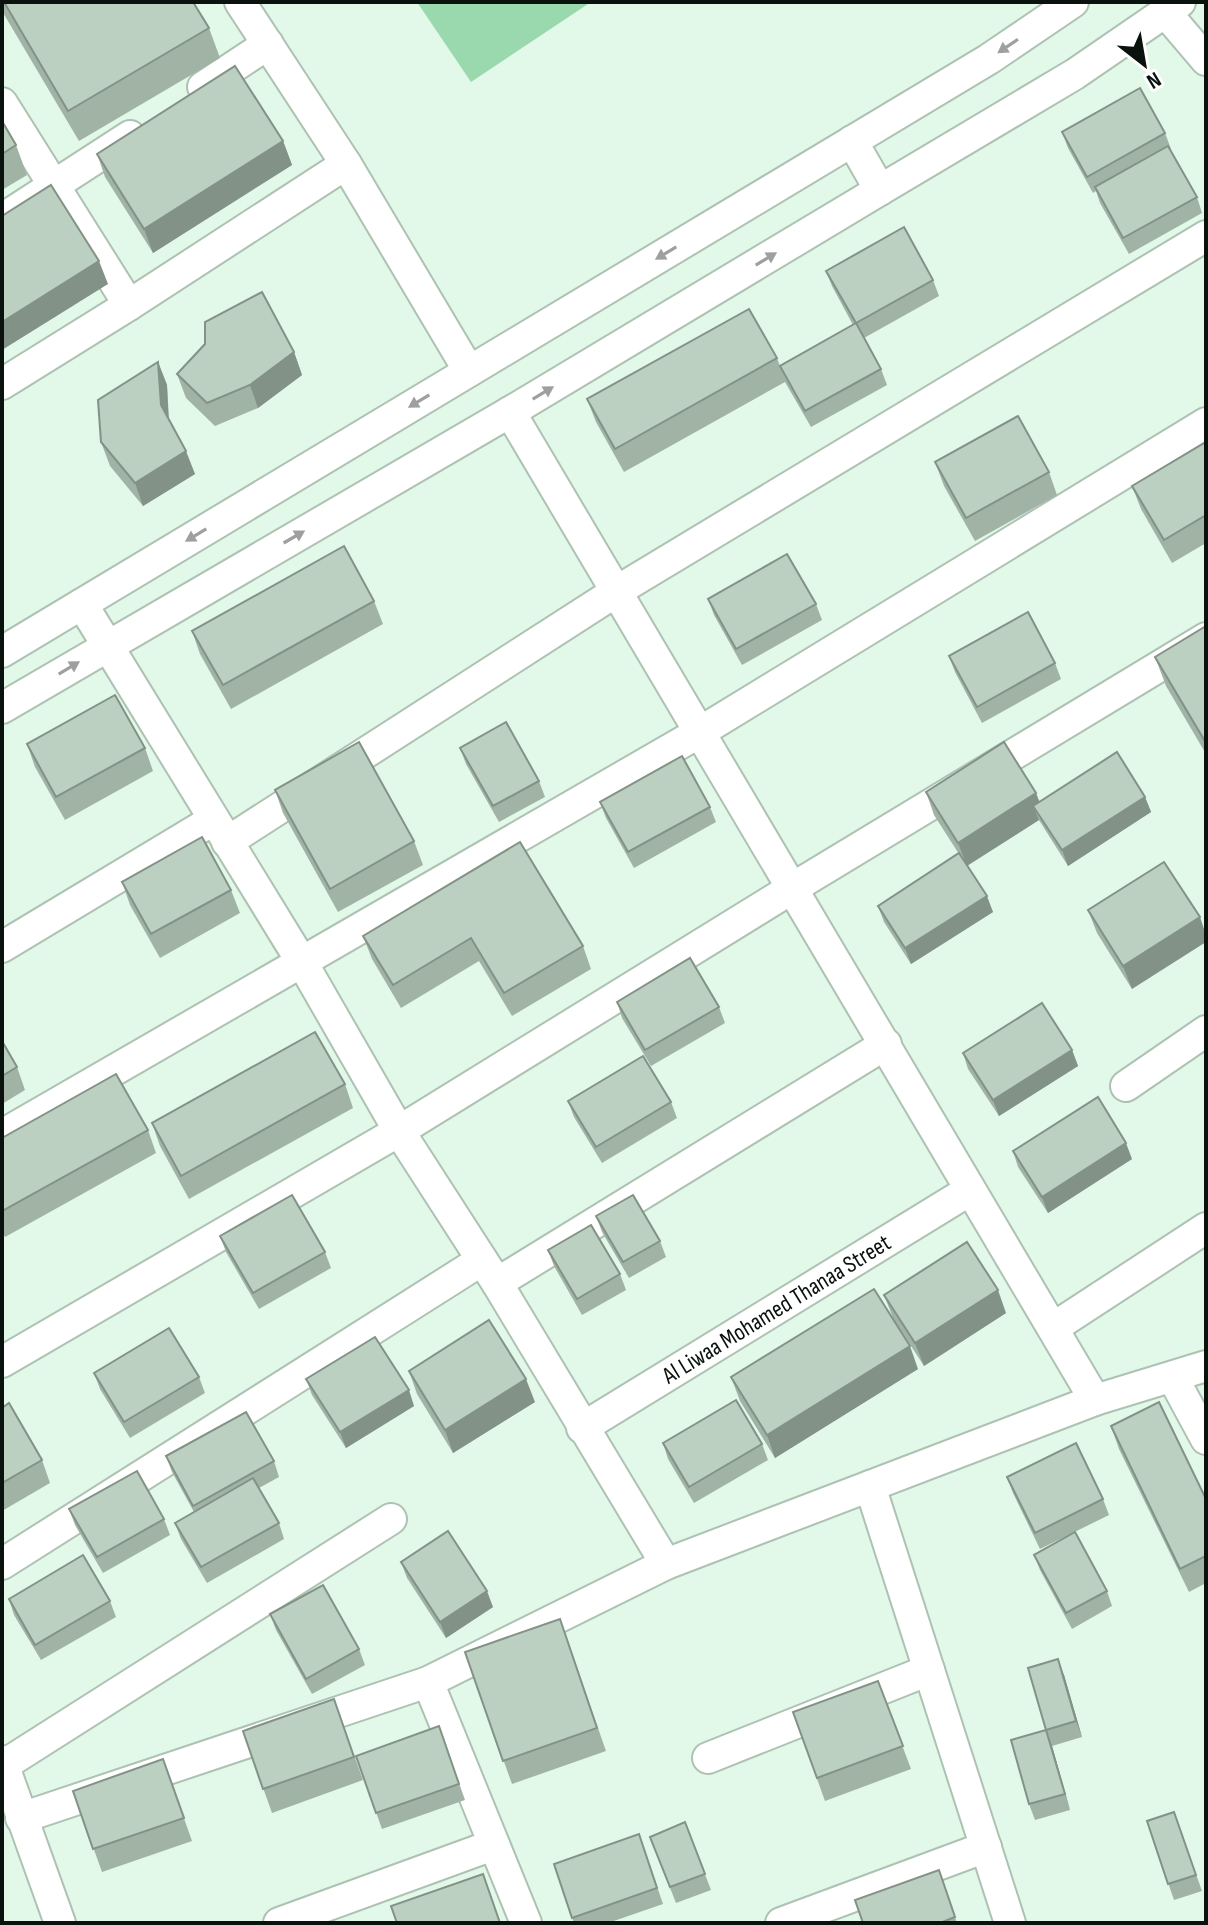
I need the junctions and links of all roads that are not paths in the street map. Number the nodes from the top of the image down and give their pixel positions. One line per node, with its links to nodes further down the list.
1 (240, 2): 4 (street)
2 (1073, 2): 9 (street, one-way to 9)
3 (1173, 8): 5 (street); 12 (street)
4 (268, 44): 7 (street); 10 (street)
5 (1206, 60)
6 (2, 103): 11 (street)
7 (175, 106)
8 (148, 124): 11 (street)
9 (852, 141): 12 (street); 16 (street, one-way to 16)
10 (346, 164): 15 (street); 16 (street)
11 (55, 185): 13 (street); 15 (street)
12 (880, 190): 18 (street, one-way to 12)
13 (2, 219)
14 (1206, 236): 20 (street)
15 (129, 305): 17 (street)
16 (469, 371): 21 (street, one-way to 21)
17 (2, 384)
18 (510, 412): 20 (street); 23 (street, one-way to 18)
19 (1206, 423): 26 (street)
20 (617, 591): 26 (street); 27 (street)
21 (82, 604): 23 (street); 24 (street)
22 (1206, 638): 28 (street)
23 (107, 646): 25 (street, one-way to 23); 27 (street)
24 (2, 652)
25 (2, 708)
26 (700, 732): 28 (street); 30 (street)
27 (220, 831): 29 (street); 30 (street)
28 (791, 889): 32 (street); 34 (street)
29 (2, 947)
30 (303, 964): 34 (street); 35 (street)
31 (1206, 1031): 33 (street)
32 (886, 1044): 36 (street); 38 (street)
33 (1126, 1086)
34 (399, 1131): 38 (street); 40 (street)
35 (2, 1135)
36 (970, 1190): 39 (street); 44 (street, Al Liwaa Mohamed Thanaa Street)
37 (1206, 1228): 39 (street)
38 (489, 1272): 44 (street); 48 (street)
39 (1053, 1328): 43 (street)
40 (2, 1362)
41 (1206, 1366): 42 (street)
42 (1173, 1378): 43 (street); 45 (street)
43 (1095, 1400): 46 (street)
44 (582, 1428): 49 (street)
45 (1206, 1439)
46 (870, 1486): 49 (street); 50 (street)
47 (391, 1519): 53 (street)
48 (2, 1564)
49 (666, 1564): 51 (street)
50 (929, 1670): 52 (street); 56 (street)
51 (428, 1682): 54 (street); 55 (street)
52 (708, 1758)
53 (3, 1763): 54 (street)
54 (21, 1818): 57 (street)
55 (493, 1845): 58 (street); 59 (street)
56 (986, 1847): 60 (street); 61 (street)
57 (60, 1923)
58 (279, 1923)
59 (526, 1923)
60 (781, 1923)
61 (1010, 1923)

